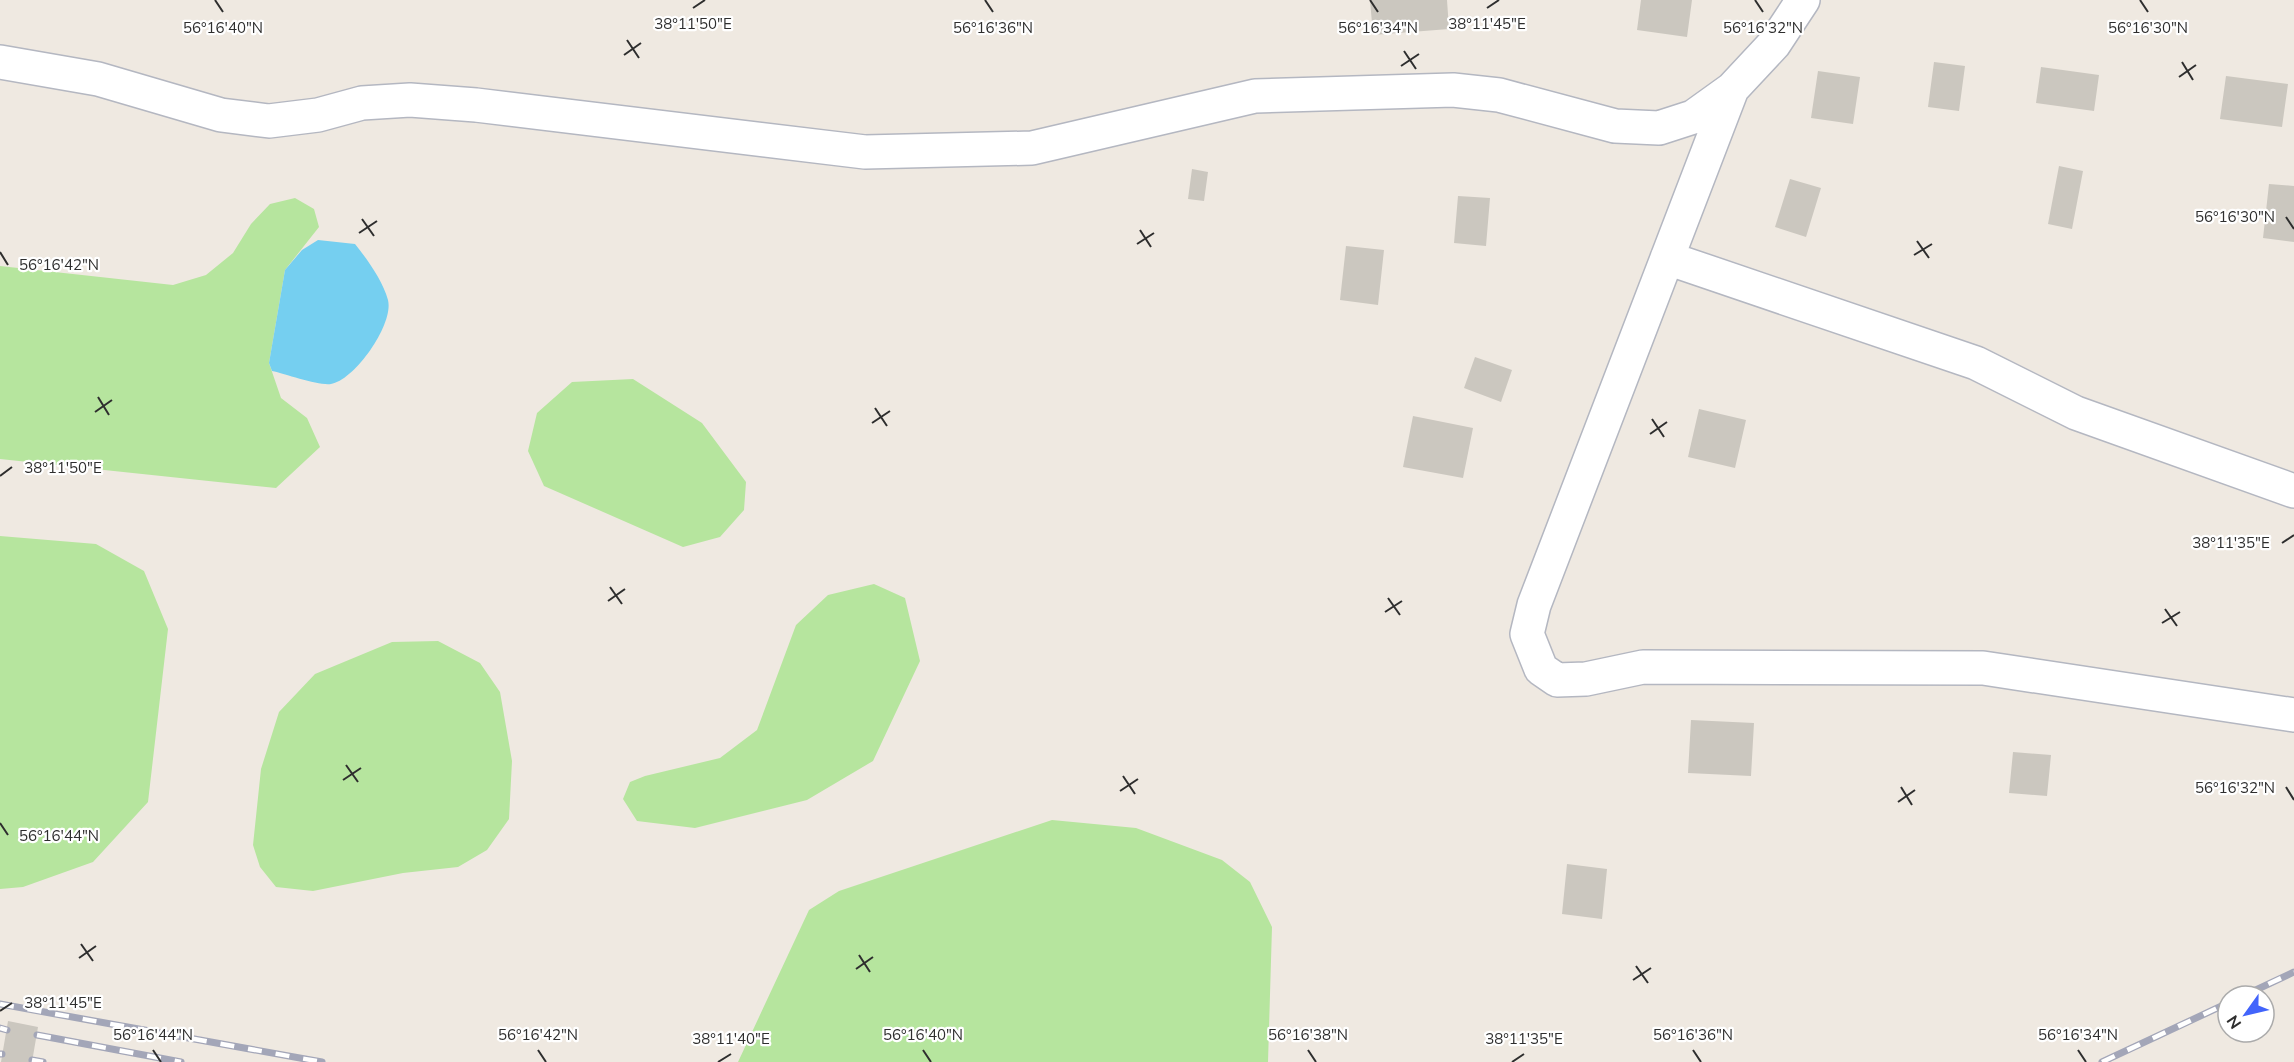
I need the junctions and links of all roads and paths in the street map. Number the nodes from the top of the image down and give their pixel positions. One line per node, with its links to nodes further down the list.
1 (1803, 0): 3 (lane)
2 (0, 62): 3 (lane)
3 (1732, 89): 4 (lane)
4 (1667, 258): 5 (lane); 6 (lane)
5 (2294, 491)
6 (2294, 715)

